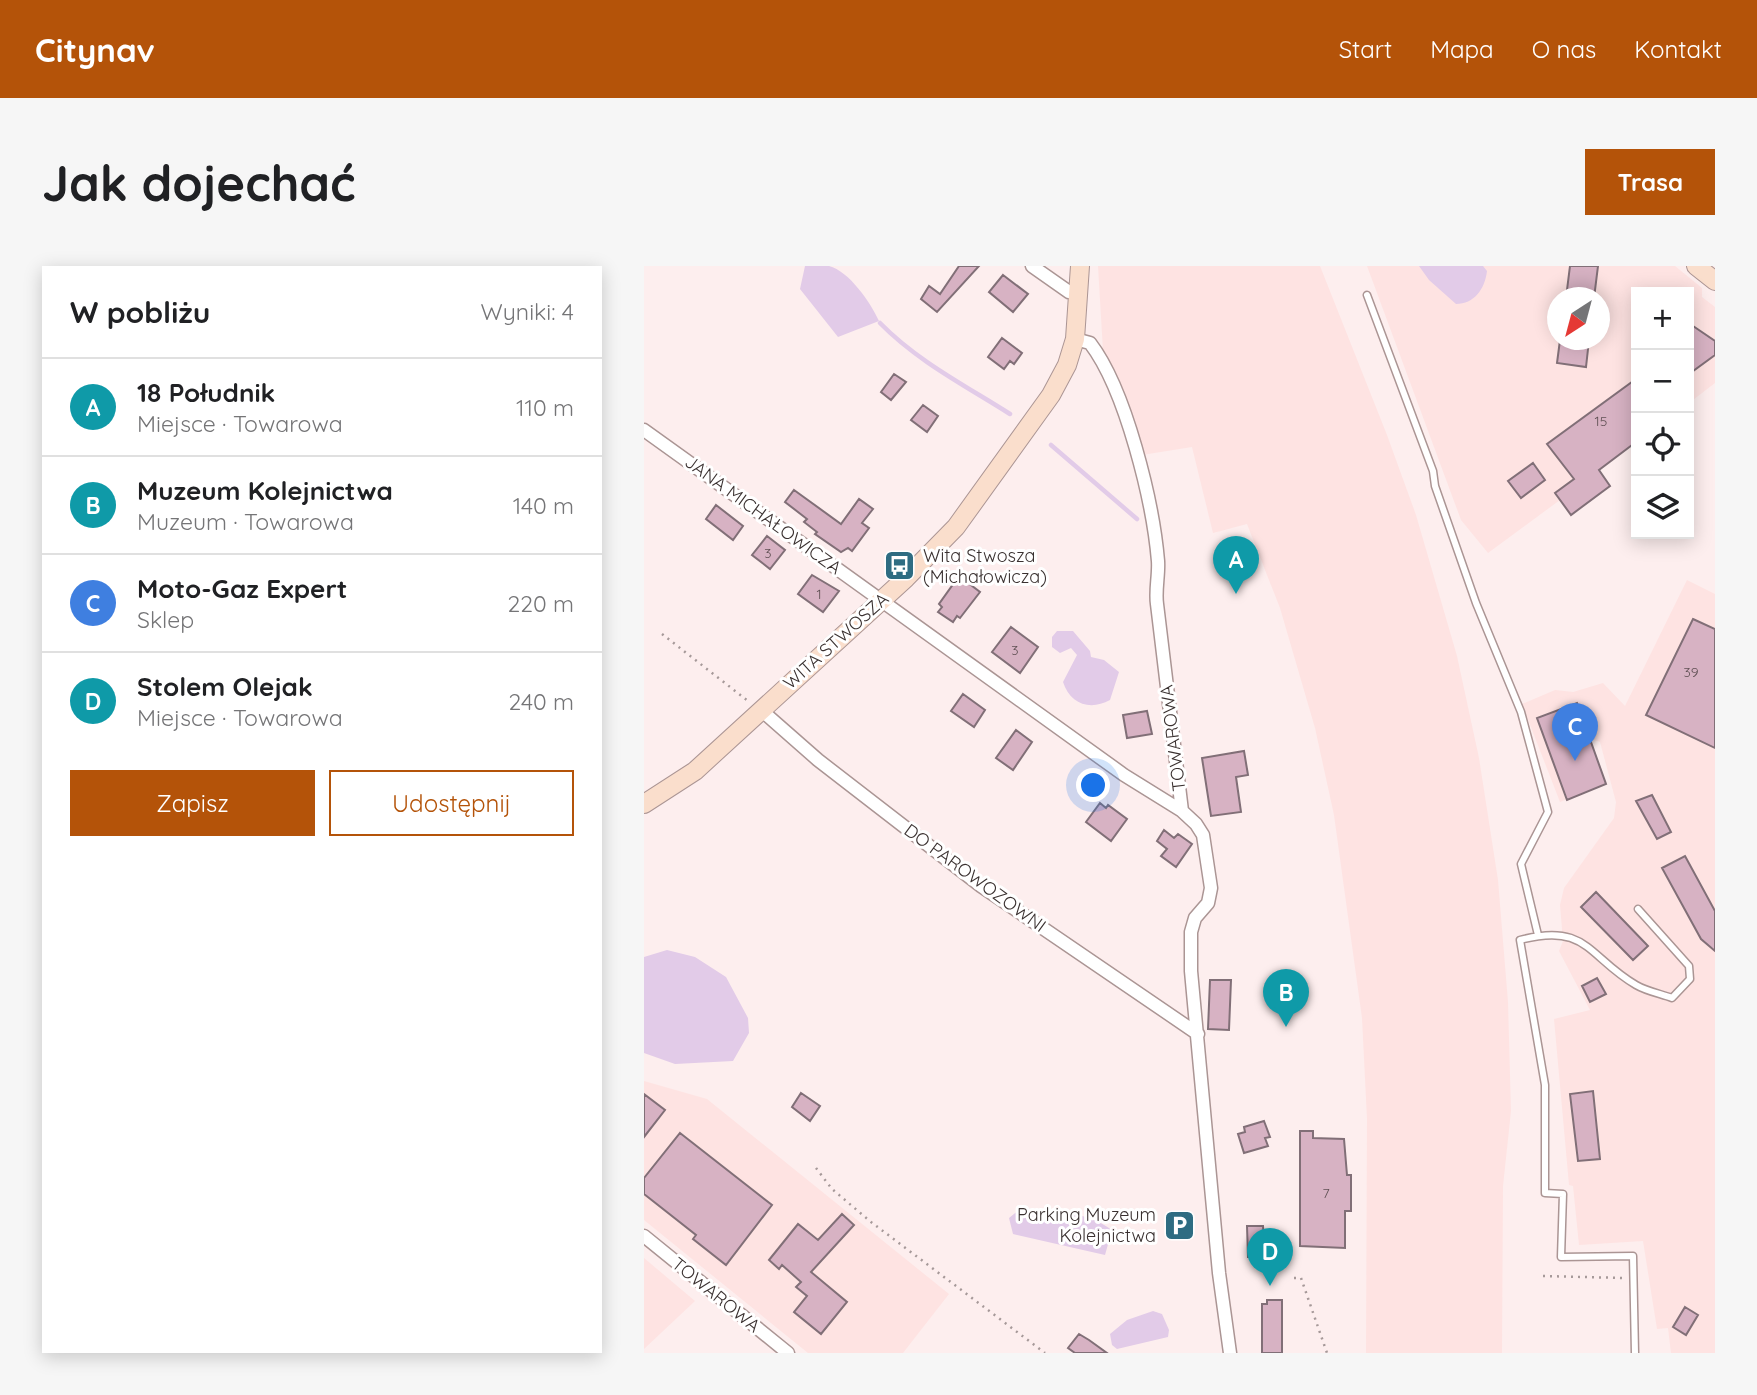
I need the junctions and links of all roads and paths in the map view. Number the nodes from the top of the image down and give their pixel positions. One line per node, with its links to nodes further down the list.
1 (1032, 266): 5 (street)
2 (1080, 266): 5 (street, WITA STWOSZA)
3 (1696, 266): 4 (street)
4 (1715, 281)
5 (1080, 293): 7 (street, WITA STWOSZA)
6 (1367, 295): 15 (lane)
7 (1075, 338): 9 (street, WITA STWOSZA); 13 (street, TOWAROWA)
8 (644, 430): 9 (street, JANA MICHAŁOWICZA)
9 (882, 600): 11 (street, WITA STWOSZA); 13 (street, JANA MICHAŁOWICZA)
10 (662, 635): 11 (path)
11 (761, 710): 12 (street, WITA STWOSZA); 16 (street, DO PAROWOZOWNI)
12 (644, 804)
13 (1182, 811): 16 (street, TOWAROWA)
14 (1638, 909): 15 (lane)
15 (1538, 935): 21 (lane)
16 (1198, 1034): 24 (street, TOWAROWA)
17 (816, 1168): 23 (path)
18 (644, 1236): 22 (street, TOWAROWA)
19 (1543, 1276): 21 (path)
20 (1294, 1278): 25 (path)
21 (1633, 1278): 26 (lane)
22 (788, 1353)
23 (1045, 1353)
24 (1230, 1353)
25 (1327, 1353)
26 (1635, 1353)

